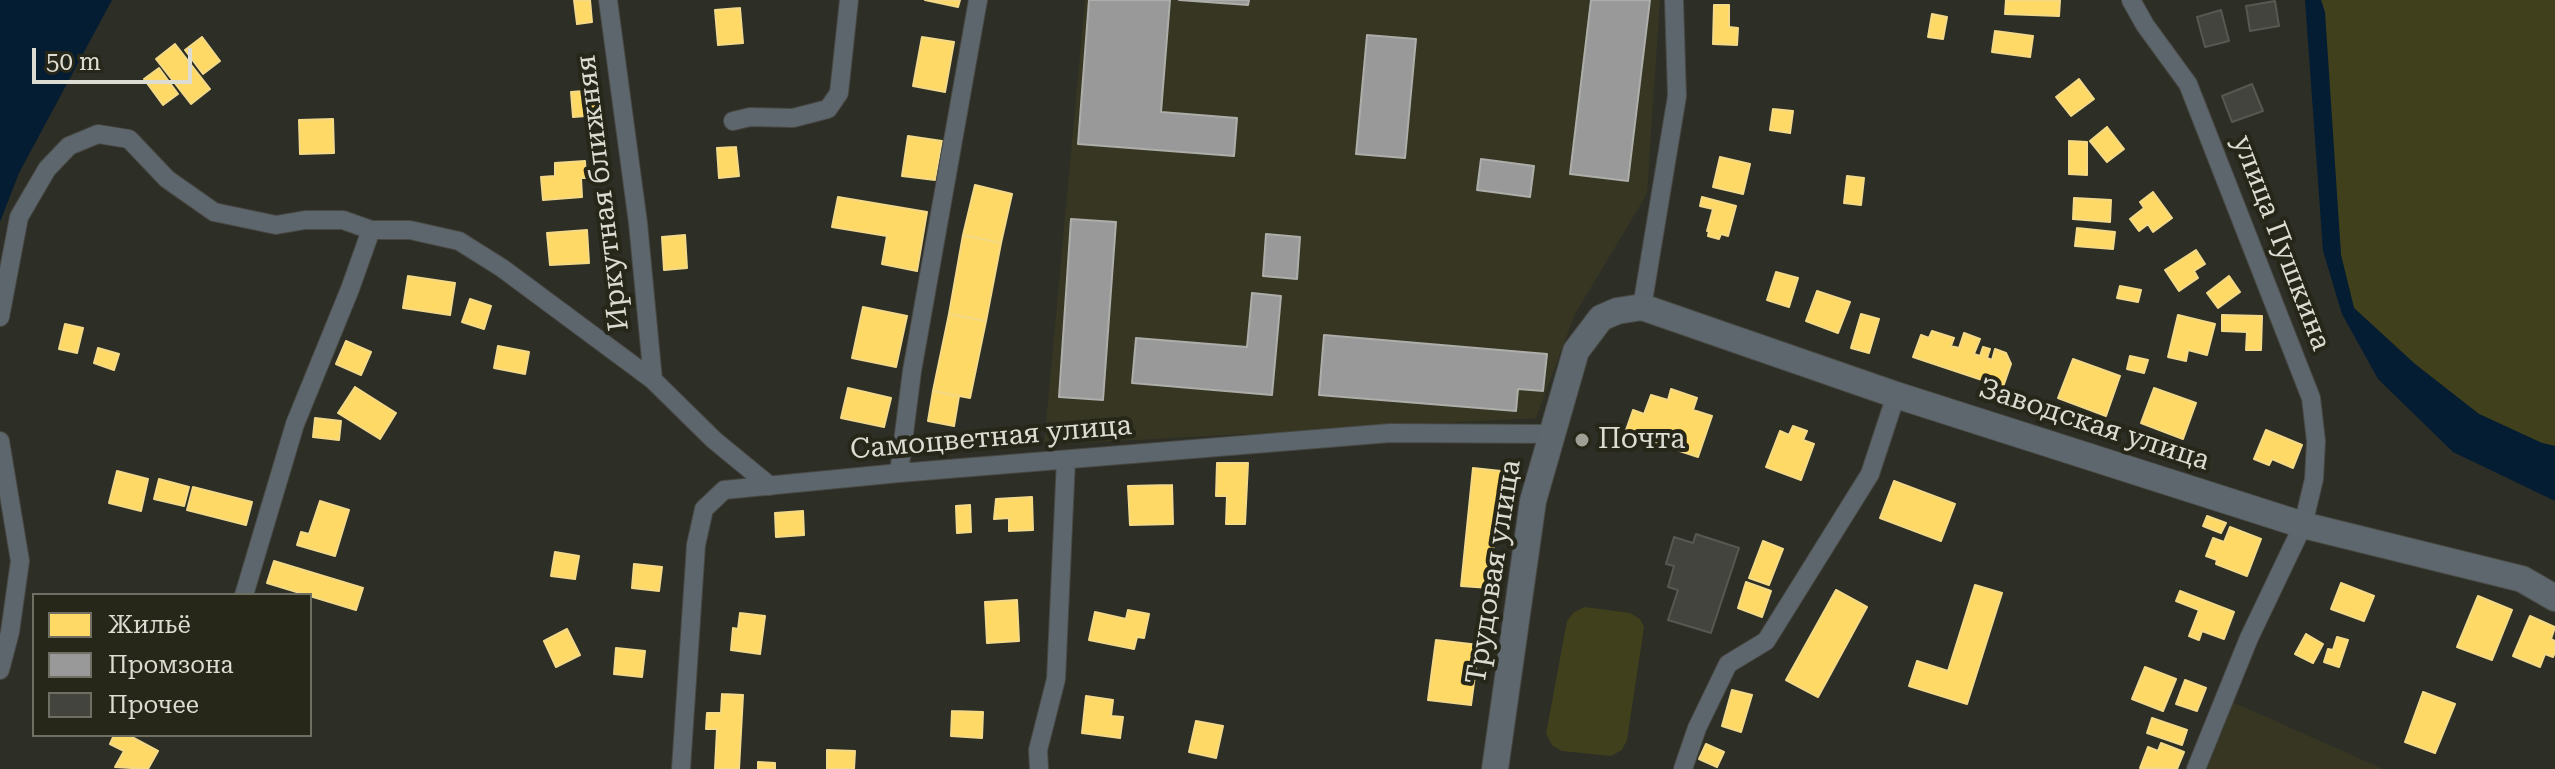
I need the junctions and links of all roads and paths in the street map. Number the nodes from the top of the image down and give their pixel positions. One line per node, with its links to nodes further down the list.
1 (608, 0): 10 (street, Иркутная ближняя)
2 (849, 0): 6 (street)
3 (978, 0): 15 (street)
4 (1674, 0): 8 (street)
5 (2131, 0): 17 (street, улица Пушкина)
6 (733, 121)
7 (371, 230): 9 (street); 10 (street); 18 (street)
8 (1629, 309): 11 (street, Заводская улица); 12 (street, Трудовая улица)
9 (0, 317)
10 (653, 380): 16 (street)
11 (1896, 395): 17 (street, Заводская улица); 24 (street)
12 (1551, 434): 14 (street, Самоцветная улица); 23 (street, Трудовая улица)
13 (0, 441): 20 (street)
14 (1066, 460): 15 (street, Самоцветная улица); 22 (street)
15 (899, 473): 16 (street, Самоцветная улица)
16 (770, 486): 21 (street, Самоцветная улица)
17 (2303, 525): 19 (street, Заводская улица); 25 (street, улица Пушкина)
18 (245, 593)
19 (2555, 598)
20 (0, 670)
21 (681, 769)
22 (1039, 769)
23 (1495, 769)
24 (1683, 769)
25 (2196, 769)

